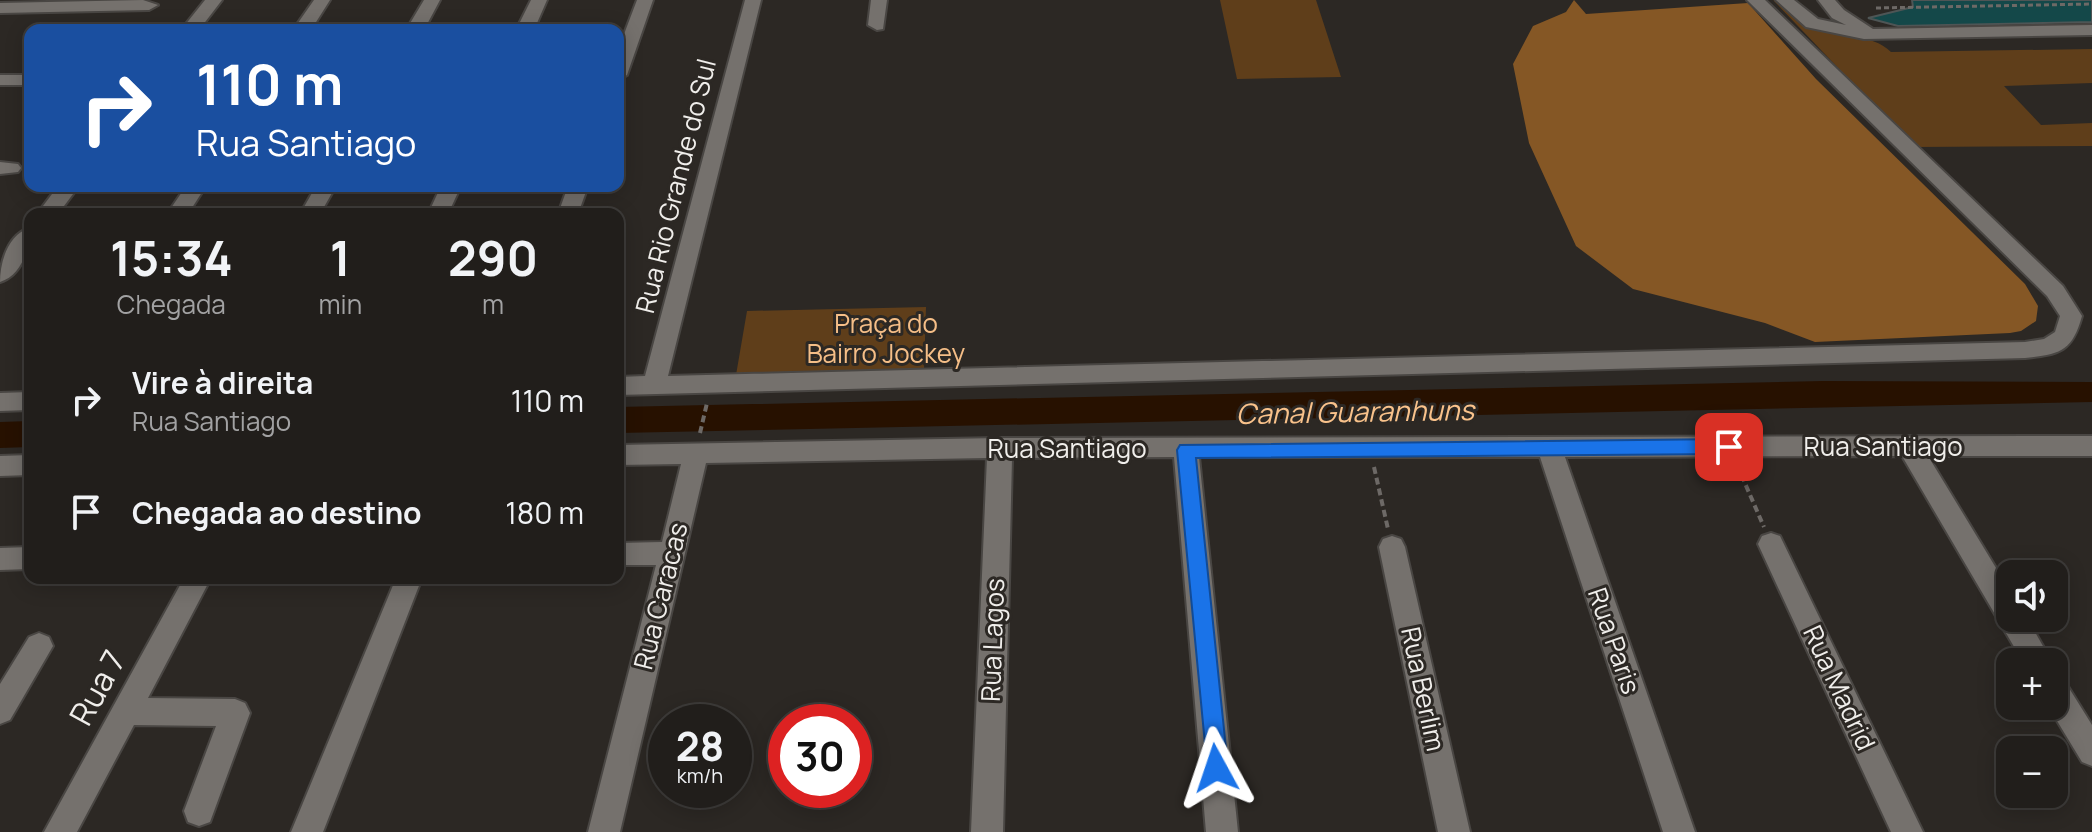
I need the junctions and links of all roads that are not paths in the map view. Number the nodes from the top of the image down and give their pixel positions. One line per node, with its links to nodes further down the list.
1 (214, 0): 13 (street)
2 (322, 0): 14 (street)
3 (432, 0): 15 (street)
4 (539, 0): 16 (street)
5 (645, 0): 20 (street)
6 (753, 0): 28 (street, Rua Rio Grande do Sul)
7 (879, 0): 17 (street)
8 (1755, 0): 28 (street)
9 (1784, 0): 19 (street)
10 (1826, 0): 19 (street)
11 (149, 5): 12 (street)
12 (0, 8)
13 (195, 24)
14 (306, 24)
15 (418, 24)
16 (528, 24)
17 (877, 25)
18 (2092, 30): 19 (street)
19 (1886, 35)
20 (624, 58)
21 (0, 80): 22 (street)
22 (24, 80)
23 (64, 192): 24 (street)
24 (52, 208)
25 (24, 243): 26 (street)
26 (0, 274)
27 (624, 386): 28 (street)
28 (654, 386)
29 (24, 401): 30 (street)
30 (0, 402)
31 (2092, 446): 33 (street, Rua Santiago)
32 (1000, 448): 34 (street, Rua Santiago); 35 (street, Rua Santiago); 58 (street, Rua Lagos)
33 (1910, 448): 36 (street, Rua Santiago); 48 (street)
34 (697, 449): 37 (street, Rua Santiago); 42 (street, Rua Caracas)
35 (1186, 450): 36 (street, Rua Santiago); 59 (street)
36 (1550, 450): 61 (street, Rua Paris)
37 (624, 455)
38 (24, 465): 39 (street)
39 (0, 466)
40 (1771, 544): 62 (street, Rua Madrid)
41 (1392, 547): 60 (street, Rua Berlim)
42 (672, 553): 43 (street); 57 (street, Rua Caracas)
43 (624, 554)
44 (24, 558): 45 (street)
45 (0, 559)
46 (195, 584): 51 (street, Rua 7)
47 (407, 584): 56 (street)
48 (1996, 592)
49 (39, 646): 50 (street)
50 (0, 710)
51 (126, 711): 54 (street); 55 (street, Rua 7)
52 (2068, 712): 53 (street)
53 (2092, 752)
54 (199, 811)
55 (60, 832)
56 (307, 832)
57 (604, 832)
58 (987, 832)
59 (1222, 832)
60 (1454, 832)
61 (1679, 832)
62 (1907, 832)

